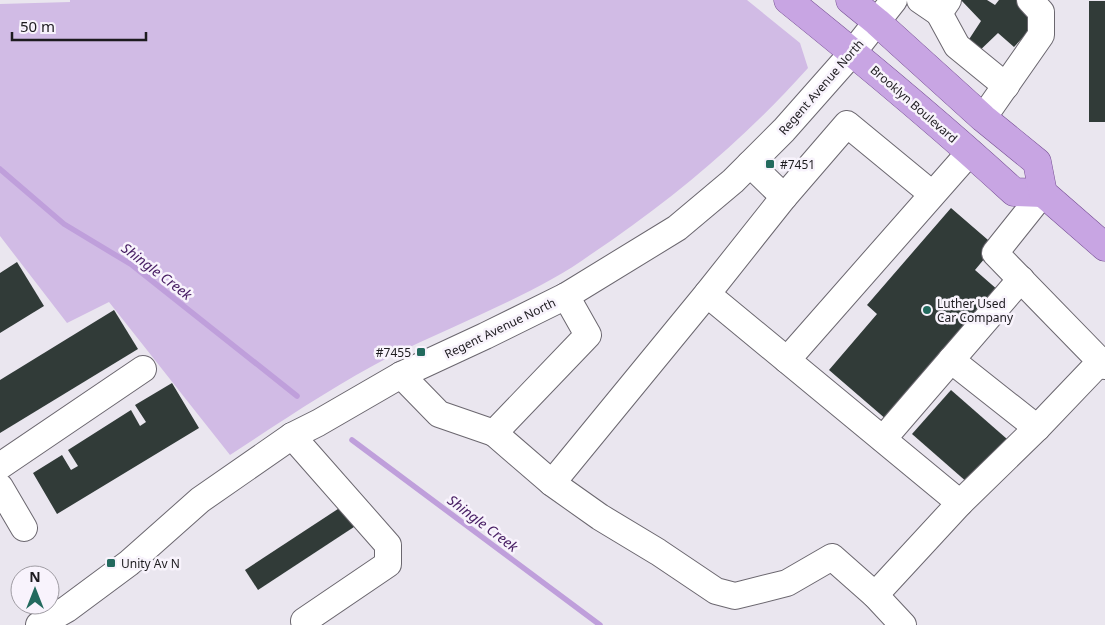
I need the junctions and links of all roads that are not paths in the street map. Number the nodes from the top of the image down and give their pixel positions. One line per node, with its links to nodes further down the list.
1 (788, 0): 7 (main road, Brooklyn Boulevard)
2 (850, 0): 6 (main road)
3 (894, 0): 6 (street, Regent Avenue North)
4 (1030, 0): 8 (street)
5 (936, 4): 8 (street)
6 (877, 22): 7 (street, Regent Avenue North); 9 (main road)
7 (853, 52): 10 (main road, Brooklyn Boulevard); 11 (street, Regent Avenue North)
8 (1006, 86): 9 (street)
9 (983, 118): 12 (main road)
10 (970, 152): 12 (main road, Brooklyn Boulevard); 13 (street)
11 (750, 164): 14 (street); 18 (street, Regent Avenue North)
12 (1043, 193): 15 (main road); 16 (street)
13 (932, 194): 14 (street); 19 (street)
14 (784, 197): 17 (street)
15 (1105, 248)
16 (1021, 279): 20 (street); 21 (street)
17 (707, 294): 19 (street); 29 (street)
18 (566, 296): 23 (street, Regent Avenue North); 25 (street)
19 (787, 360): 27 (street)
20 (951, 360): 24 (street); 27 (street)
21 (1103, 363): 24 (street)
22 (143, 369): 28 (street)
23 (401, 375): 25 (street); 26 (street, Regent Avenue North)
24 (1037, 428): 31 (street)
25 (494, 433): 29 (street)
26 (292, 436): 34 (street, Regent Avenue North); 35 (street)
27 (883, 440): 31 (street)
28 (0, 466)
29 (552, 483): 33 (street)
30 (0, 486): 32 (street)
31 (960, 503): 33 (street)
32 (24, 528)
33 (875, 595): 37 (street)
34 (72, 617): 36 (street, Regent Avenue North)
35 (304, 621)
36 (39, 625)
37 (903, 625)

